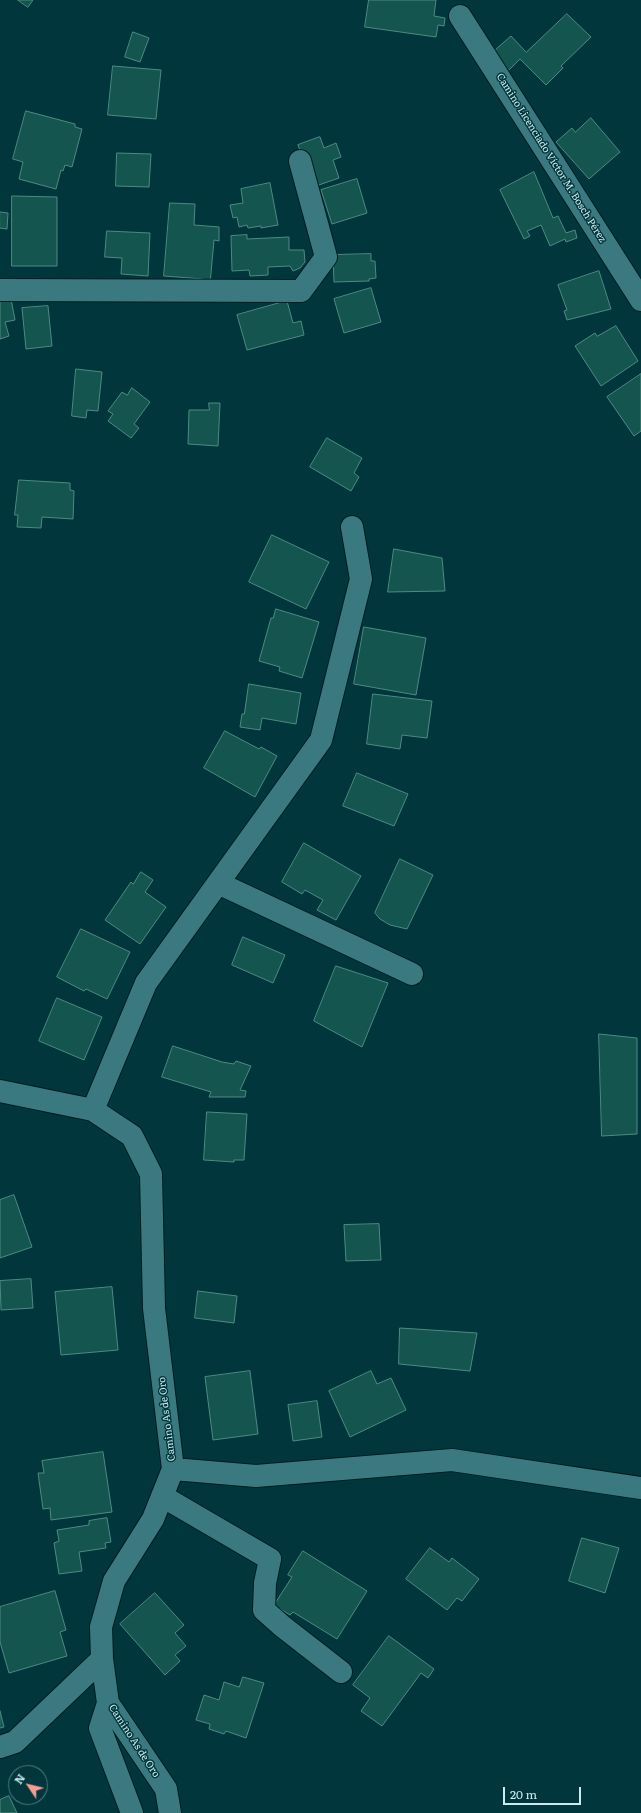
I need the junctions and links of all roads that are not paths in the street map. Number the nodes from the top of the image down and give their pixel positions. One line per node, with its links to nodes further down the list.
1 (460, 16): 4 (street, Camino Licenciado Víctor M. Bosch Pérez)
2 (300, 161): 3 (street)
3 (0, 290)
4 (641, 300)
5 (352, 527): 6 (street)
6 (218, 883): 7 (street); 9 (street)
7 (412, 974)
8 (0, 1091): 9 (street, Camino As de Oro)
9 (93, 1110): 10 (street, Camino As de Oro)
10 (173, 1469): 11 (street); 12 (street, Camino As de Oro)
11 (641, 1488)
12 (162, 1496): 13 (street, Camino As de Oro); 14 (street)
13 (102, 1659): 15 (street, Camino As de Oro); 16 (street)
14 (341, 1672)
15 (108, 1703): 17 (street); 18 (street, Camino As de Oro)
16 (0, 1747)
17 (132, 1813)
18 (170, 1813)

